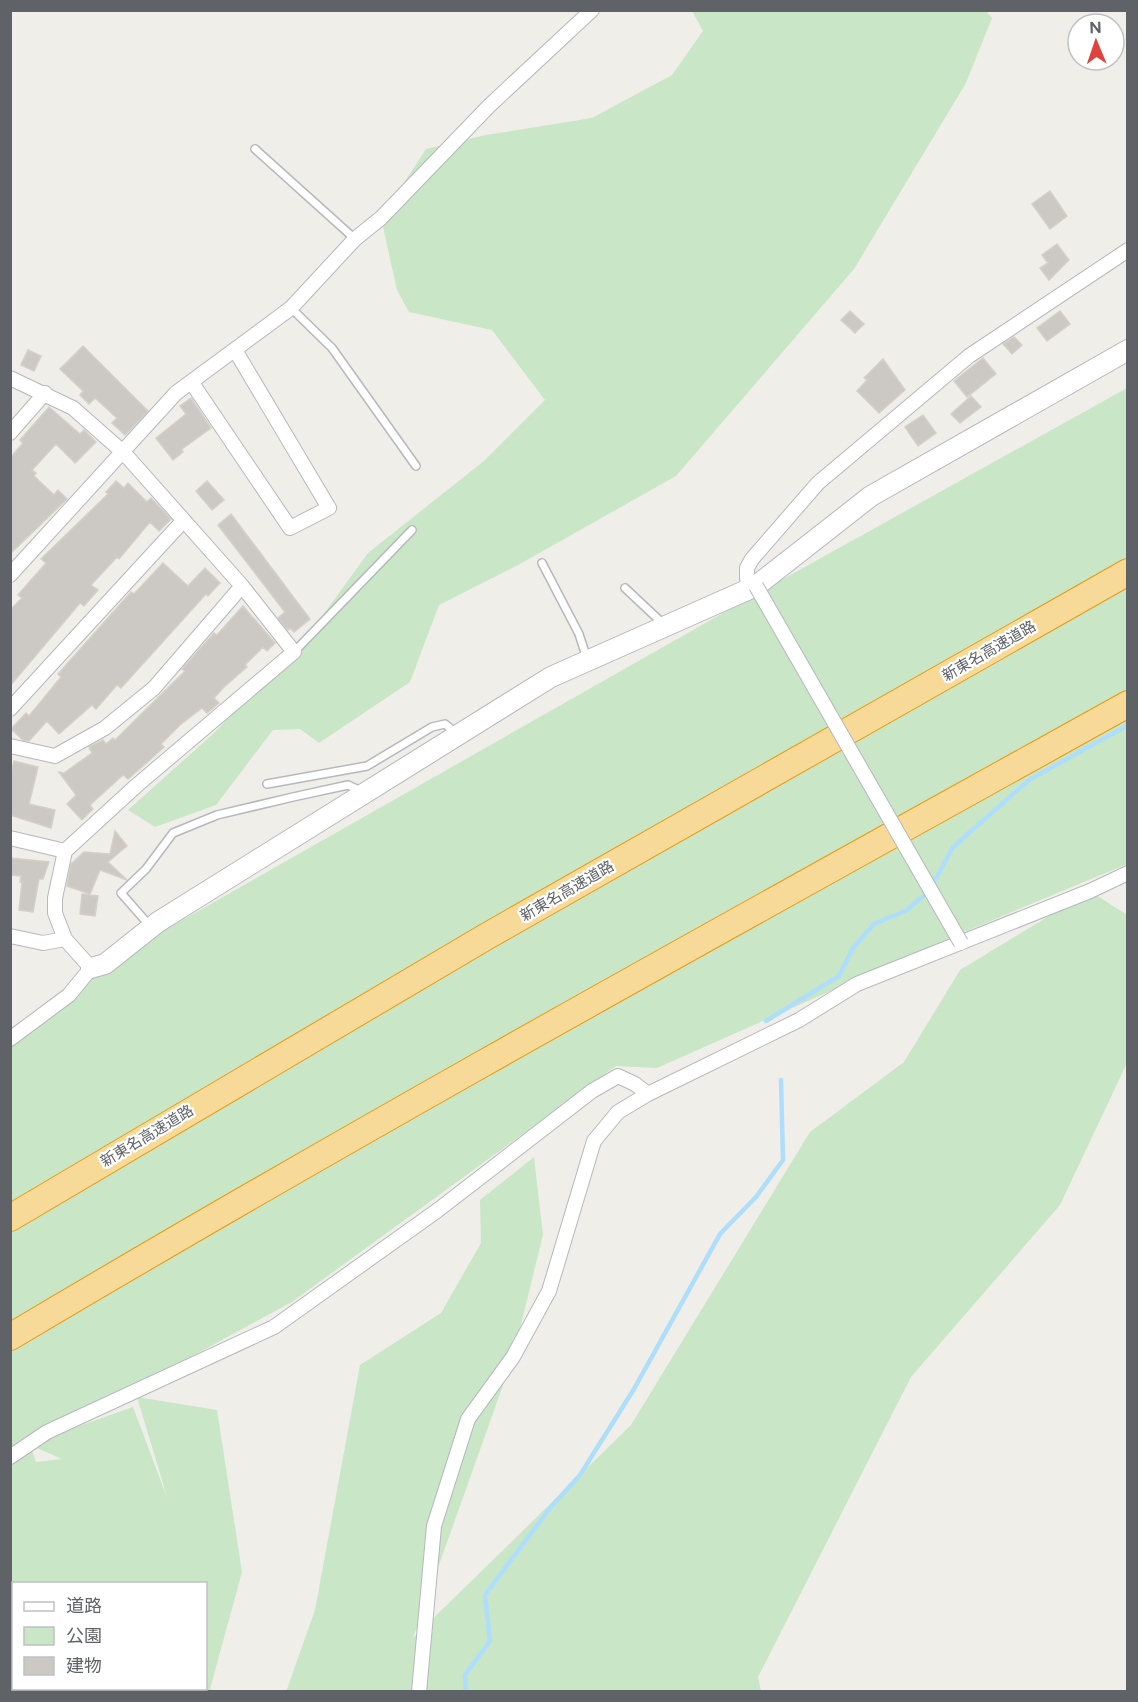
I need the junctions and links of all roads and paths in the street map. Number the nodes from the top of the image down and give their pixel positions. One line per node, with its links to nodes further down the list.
1 (592, 10): 3 (street)
2 (255, 149): 3 (lane)
3 (355, 239): 5 (street)
4 (1128, 249): 20 (street)
5 (291, 308): 6 (street); 13 (lane)
6 (235, 350): 9 (street); 9 (street)
7 (1128, 350): 20 (street)
8 (10, 378): 10 (street)
9 (192, 383): 12 (street)
10 (45, 393): 11 (street); 12 (street)
11 (10, 433)
12 (124, 453): 14 (street); 18 (street)
13 (416, 466)
14 (183, 521): 19 (street); 26 (street)
15 (412, 530): 23 (lane)
16 (542, 563): 24 (lane)
17 (1128, 572): 41 (highway, 新東名高速道路)
18 (10, 575)
19 (242, 586): 23 (street); 28 (street)
20 (756, 586): 22 (street); 37 (street, bridge)
21 (625, 588): 22 (lane)
22 (663, 627): 24 (street)
23 (294, 652): 32 (street)
24 (587, 661): 27 (street)
25 (1128, 704): 42 (highway)
26 (10, 709)
27 (458, 735): 29 (lane); 30 (street)
28 (10, 746)
29 (267, 784)
30 (366, 793): 34 (street); 34 (lane)
31 (10, 838): 32 (street)
32 (65, 851): 36 (street)
33 (1128, 873): 37 (street)
34 (152, 928): 38 (street)
35 (10, 936): 36 (street)
36 (65, 939): 38 (street)
37 (961, 943): 40 (street)
38 (91, 968): 39 (street)
39 (10, 1039)
40 (648, 1094): 43 (street); 44 (street)
41 (10, 1218)
42 (10, 1337)
43 (10, 1457)
44 (419, 1692)

